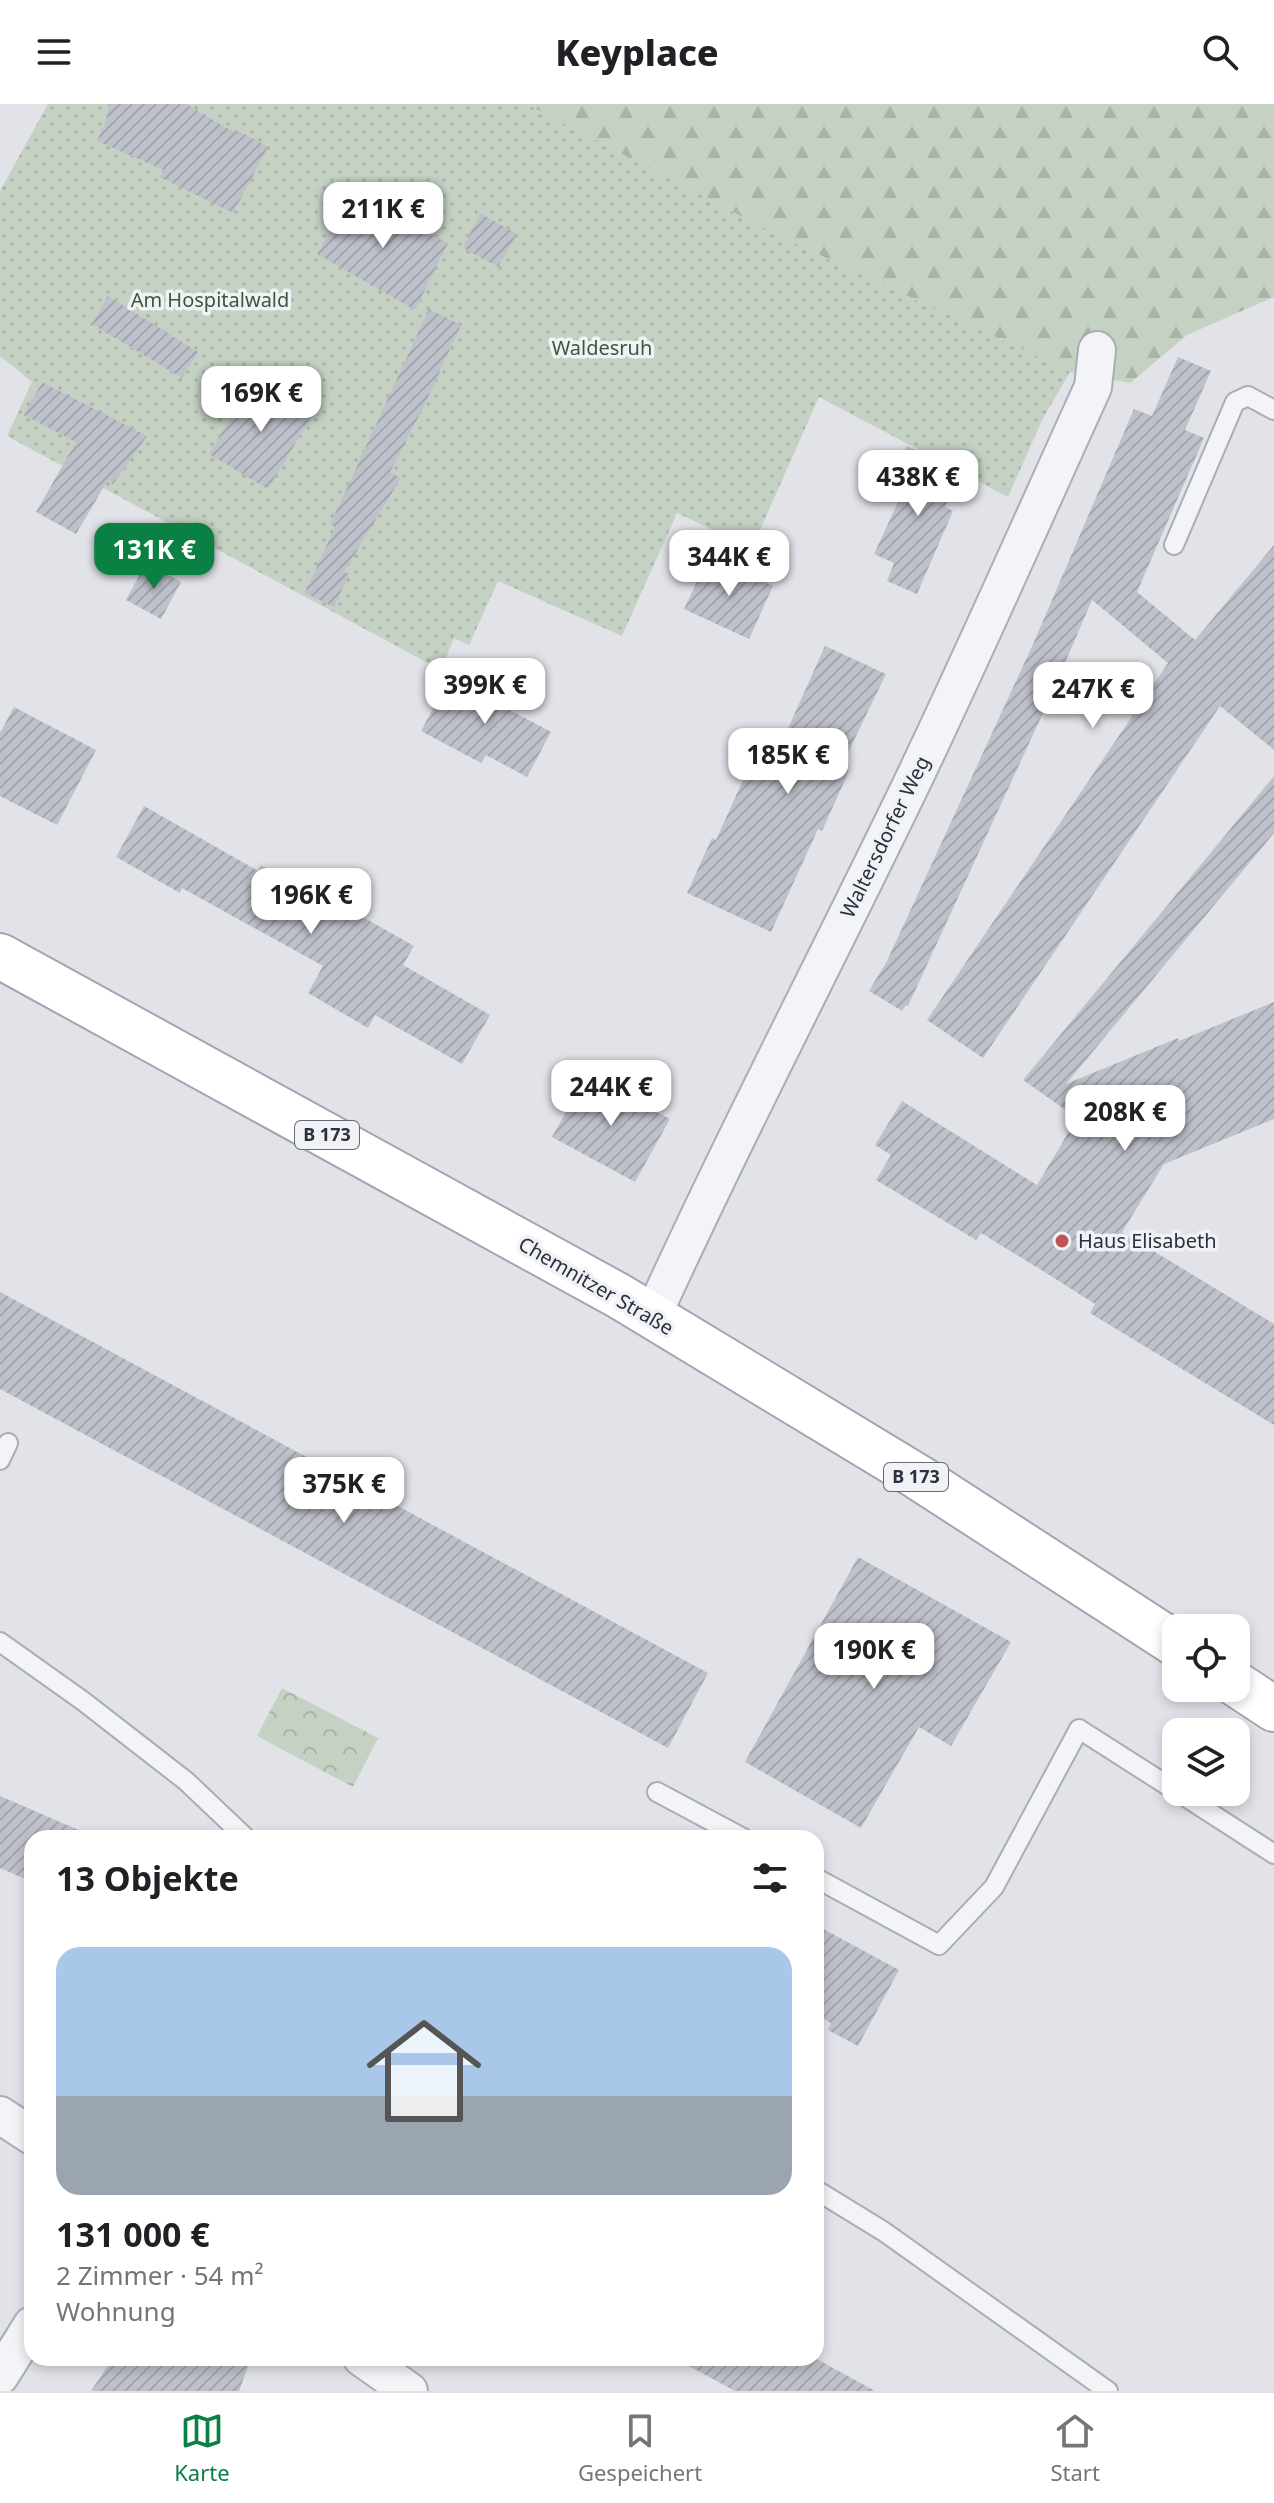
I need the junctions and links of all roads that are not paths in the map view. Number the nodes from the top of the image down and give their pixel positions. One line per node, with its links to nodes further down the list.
1 (1097, 350): 5 (street, Waltersdorfer Weg)
2 (1274, 410): 3 (lane)
3 (1174, 545)
4 (0, 956): 5 (main road, Chemnitzer Straße / B 173)
5 (652, 1317): 6 (main road, Chemnitzer Straße / B 173)
6 (1162, 1635)
7 (0, 1642): 13 (lane)
8 (1250, 1693): 9 (main road)
9 (1274, 1709)
10 (1162, 1782): 16 (lane)
11 (657, 1792): 14 (lane)
12 (1199, 1806): 15 (lane)
13 (238, 1830)
14 (728, 1830)
15 (1274, 1854)
16 (824, 1882)
17 (0, 2115): 18 (street)
18 (24, 2131)
19 (824, 2195): 24 (lane)
20 (24, 2338): 22 (street)
21 (373, 2366): 23 (street)
22 (0, 2376)
23 (409, 2391)
24 (1108, 2391)

